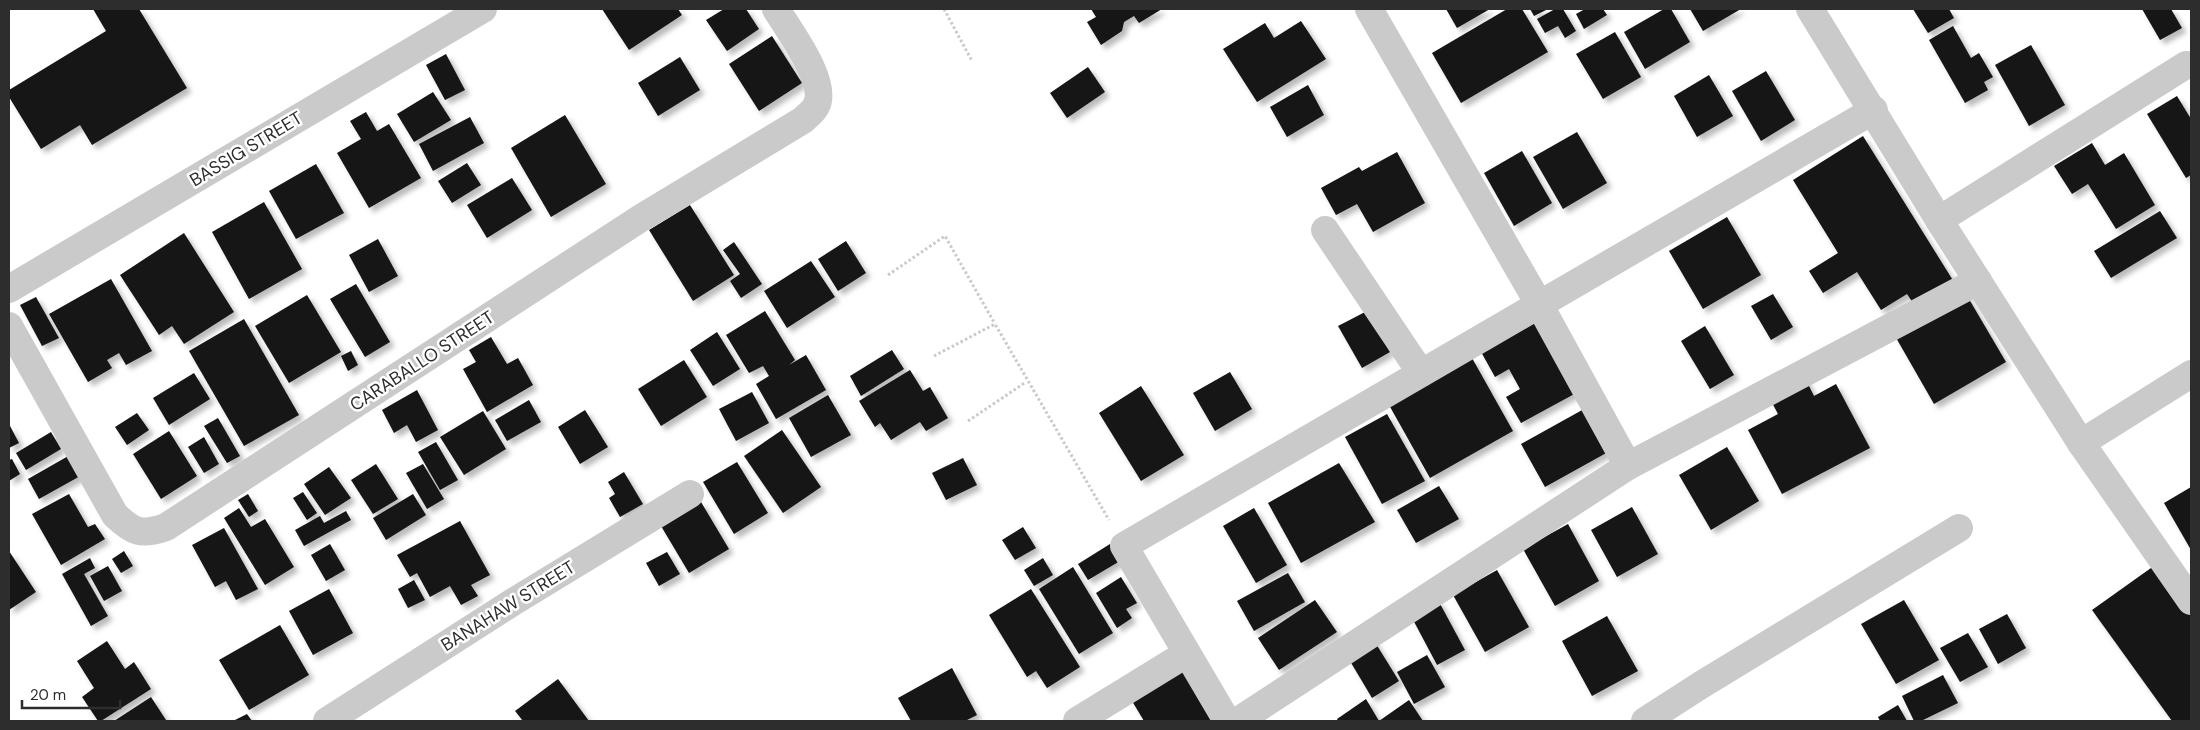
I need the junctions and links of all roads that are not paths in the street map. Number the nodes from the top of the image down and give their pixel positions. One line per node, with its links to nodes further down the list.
1 (482, 9): 10 (street, BASSIG STREET)
2 (776, 9): 12 (street, CARABALLO STREET)
3 (1369, 9): 11 (street)
4 (1810, 9): 6 (street)
5 (2186, 64): 7 (street)
6 (1874, 110): 7 (street); 11 (street)
7 (1939, 220): 9 (street)
8 (1325, 230): 13 (street)
9 (1978, 281): 15 (street); 16 (street)
10 (9, 289)
11 (1539, 304): 13 (street); 16 (street)
12 (9, 326)
13 (1421, 373): 20 (street)
14 (2191, 374): 15 (street)
15 (2081, 443): 19 (street)
16 (1628, 466): 25 (street)
17 (690, 494): 22 (street, BANAHAW STREET)
18 (1959, 528): 21 (street)
19 (2191, 601)
20 (1186, 654): 23 (street); 24 (street)
21 (1675, 713): 26 (street)
22 (345, 717)
23 (1077, 721)
24 (1227, 721)
25 (1238, 721)
26 (1645, 721)

